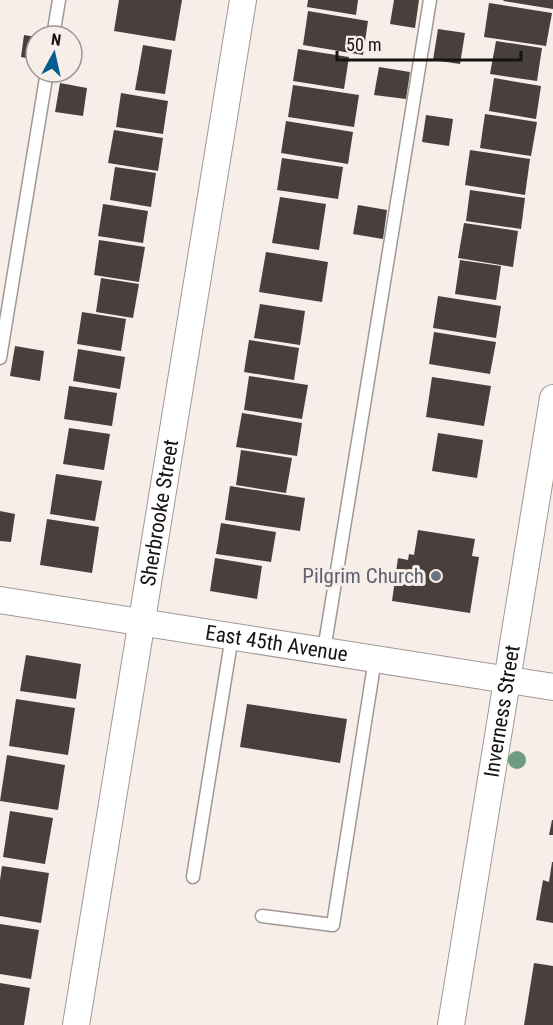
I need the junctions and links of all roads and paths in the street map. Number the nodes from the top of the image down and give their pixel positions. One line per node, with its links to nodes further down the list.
1 (59, 0): 4 (lane)
2 (243, 0): 9 (street, Sherbrooke Street)
3 (430, 0): 11 (lane)
4 (55, 24)
5 (45, 84): 6 (lane)
6 (0, 358)
7 (553, 398): 13 (street, Inverness Street)
8 (0, 600): 9 (street, East 45th Avenue)
9 (142, 622): 10 (street, East 45th Avenue); 17 (street, Sherbrooke Street)
10 (232, 636): 11 (street, East 45th Avenue); 15 (lane)
11 (324, 651): 12 (street, East 45th Avenue)
12 (375, 659): 13 (street, East 45th Avenue); 16 (lane)
13 (507, 680): 14 (street, East 45th Avenue); 18 (street, Inverness Street)
14 (553, 687)
15 (193, 877)
16 (262, 916)
17 (76, 1025)
18 (451, 1025)

